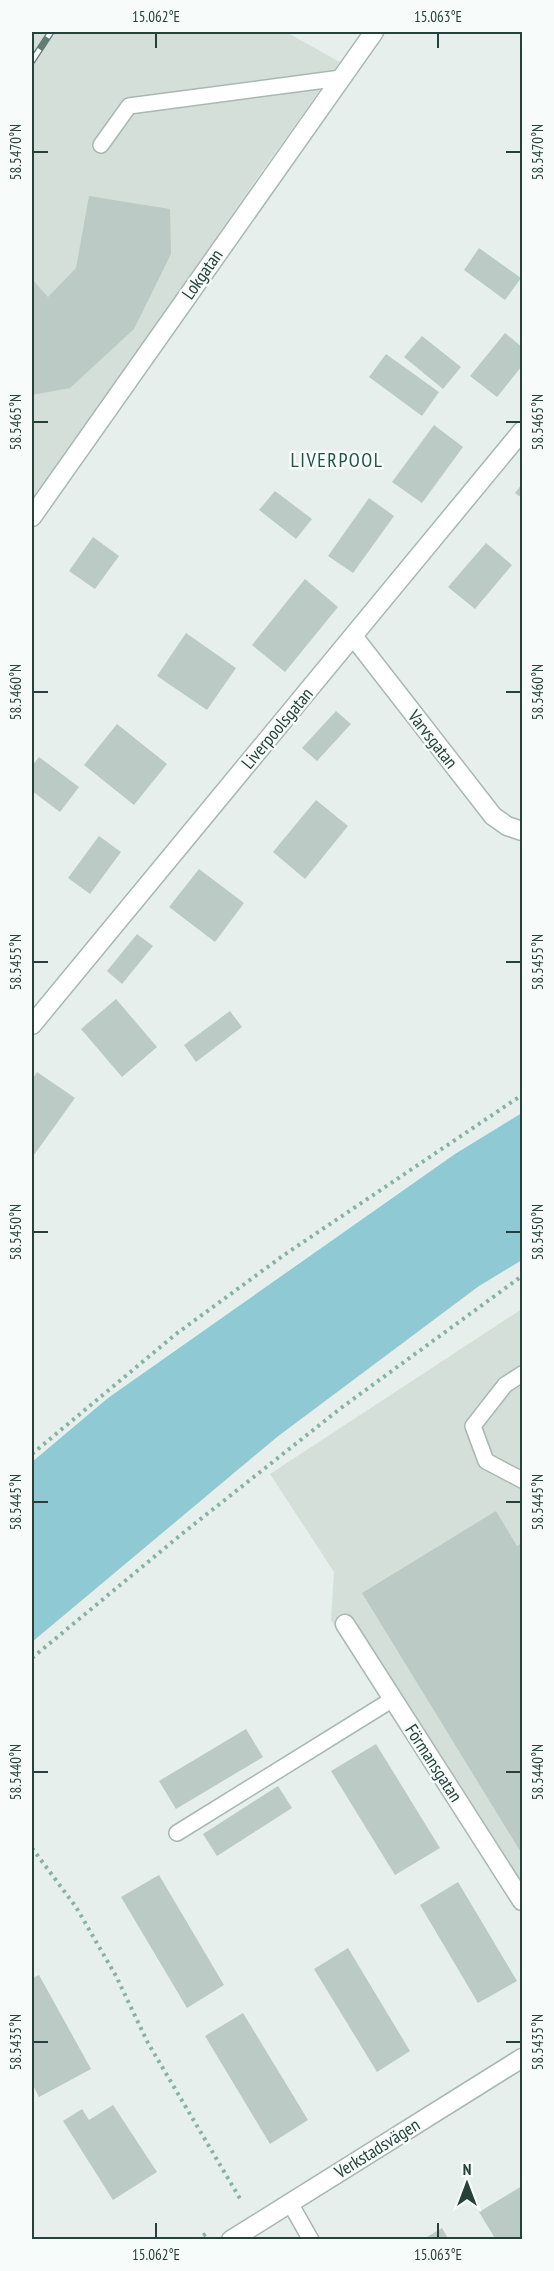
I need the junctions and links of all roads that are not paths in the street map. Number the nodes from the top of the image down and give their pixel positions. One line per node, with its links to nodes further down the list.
1 (374, 32): 2 (street, Lokgatan)
2 (341, 78): 3 (lane); 5 (street, Lokgatan)
3 (101, 144)
4 (522, 431): 6 (street, Liverpoolsgatan)
5 (32, 517)
6 (353, 636): 7 (street, Varvsgatan); 8 (street, Liverpoolsgatan)
7 (522, 831)
8 (32, 1025)
9 (522, 1374): 10 (lane)
10 (522, 1480)
11 (345, 1624): 12 (street, Förmansgatan)
12 (393, 1699): 13 (lane); 14 (street, Förmansgatan)
13 (177, 1833)
14 (522, 1901)
15 (522, 2058): 16 (street, Verkstadsvägen)
16 (290, 2202): 17 (street, Verkstadsvägen); 18 (lane)
17 (231, 2240)
18 (311, 2240)

